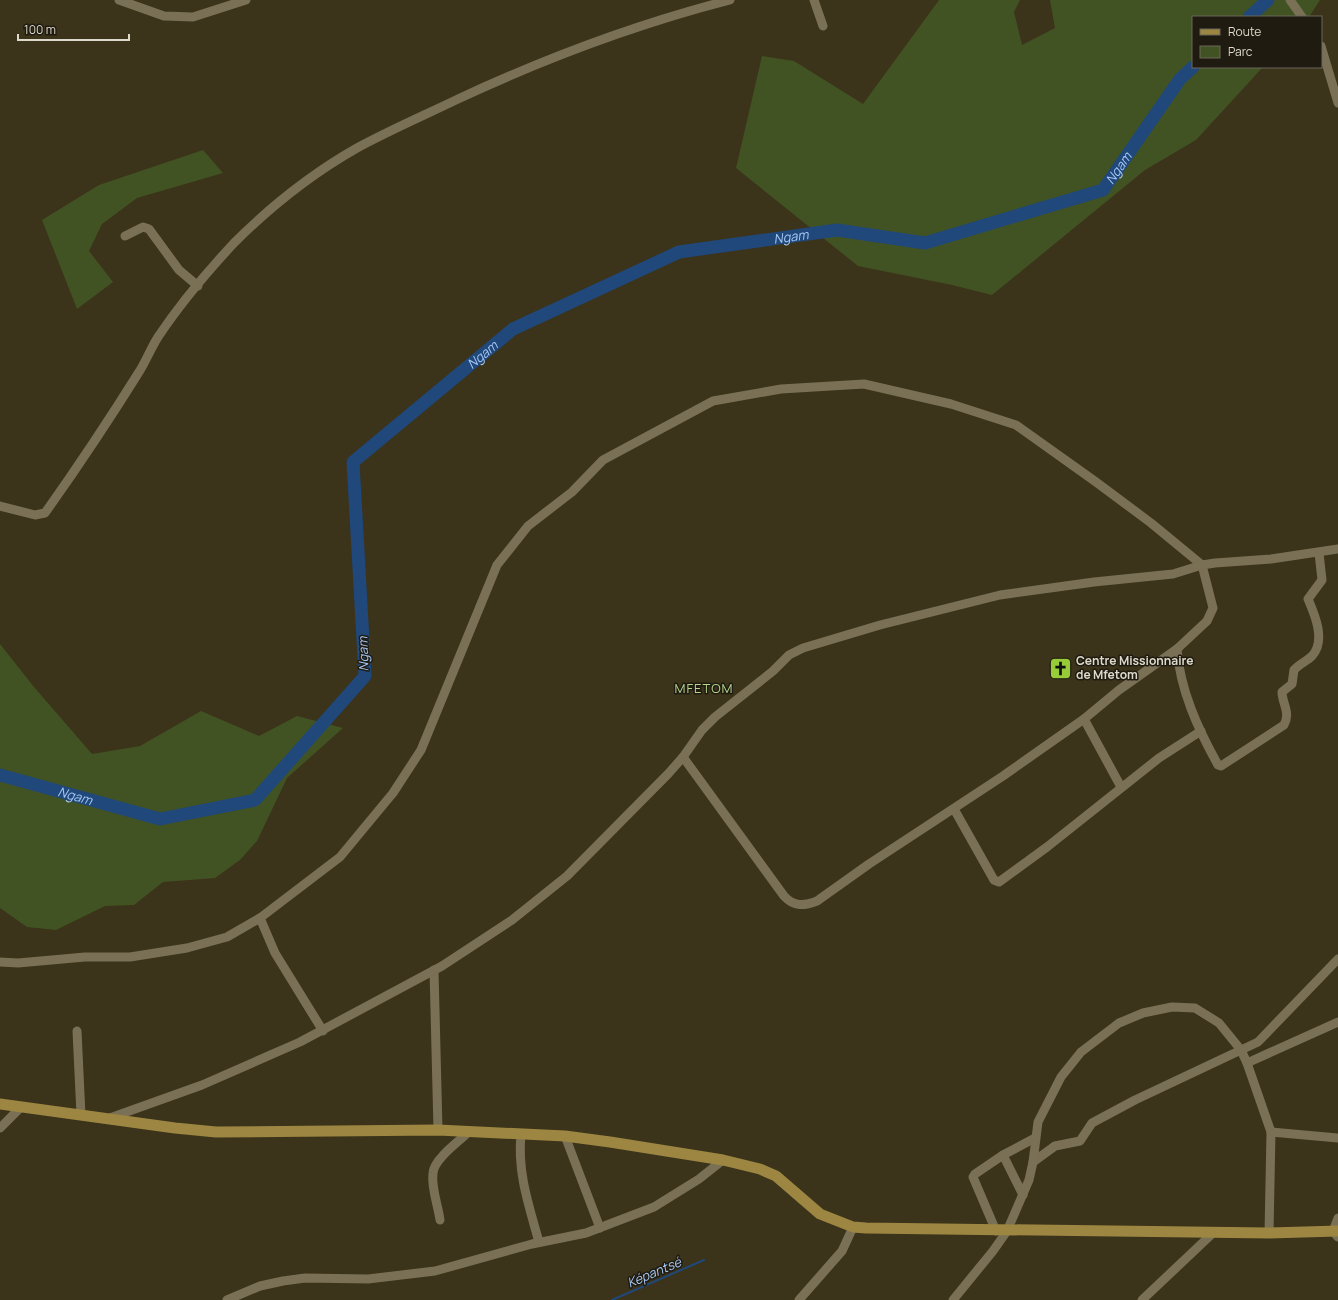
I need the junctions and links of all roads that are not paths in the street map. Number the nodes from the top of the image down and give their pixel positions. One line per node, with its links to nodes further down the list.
1 (119, 0): 2 (street)
2 (246, 0)
3 (730, 0): 11 (street)
4 (814, 0): 7 (street)
5 (1290, 0): 6 (street)
6 (1301, 16)
7 (823, 26)
8 (1322, 49): 9 (street)
9 (1338, 103)
10 (125, 236): 11 (street)
11 (198, 286): 12 (street)
12 (0, 506)
13 (1338, 550): 14 (street)
14 (1319, 553): 15 (street); 18 (street)
15 (1202, 565): 16 (street); 19 (street); 22 (street)
16 (1177, 649): 17 (street); 18 (street)
17 (1084, 719): 20 (street); 21 (street)
18 (1201, 731): 20 (street)
19 (683, 757): 21 (street); 25 (street)
20 (1121, 787): 21 (street)
21 (954, 809)
22 (260, 918): 24 (street); 28 (street)
23 (1338, 959): 29 (street)
24 (0, 962)
25 (434, 970): 28 (street); 36 (street)
26 (1338, 1022): 30 (street)
27 (77, 1031): 33 (street)
28 (323, 1031): 34 (street)
29 (1241, 1050): 30 (street); 42 (street); 43 (street)
30 (1247, 1063): 38 (street)
31 (0, 1104): 32 (main road)
32 (20, 1108): 33 (main road); 35 (street)
33 (81, 1115): 34 (main road)
34 (105, 1119): 36 (main road)
35 (0, 1128)
36 (438, 1130): 37 (main road)
37 (470, 1131): 39 (main road); 49 (street)
38 (1271, 1132): 41 (street); 54 (street)
39 (521, 1134): 40 (main road); 56 (street)
40 (565, 1136): 45 (main road); 51 (street)
41 (1338, 1138)
42 (1035, 1143): 43 (street); 44 (street); 46 (street)
43 (1046, 1153): 46 (street)
44 (1003, 1155): 47 (street); 52 (street)
45 (723, 1160): 50 (main road); 51 (street)
46 (1033, 1162): 47 (street)
47 (1023, 1195): 52 (street)
48 (1338, 1218): 55 (street)
49 (440, 1220)
50 (853, 1227): 52 (main road); 58 (street)
51 (600, 1228): 56 (street)
52 (1001, 1231): 53 (main road); 59 (street)
53 (1214, 1232): 54 (main road); 60 (street)
54 (1269, 1233): 55 (main road)
55 (1336, 1233)
56 (539, 1242): 57 (street)
57 (227, 1300)
58 (799, 1300)
59 (953, 1300)
60 (1142, 1300)

